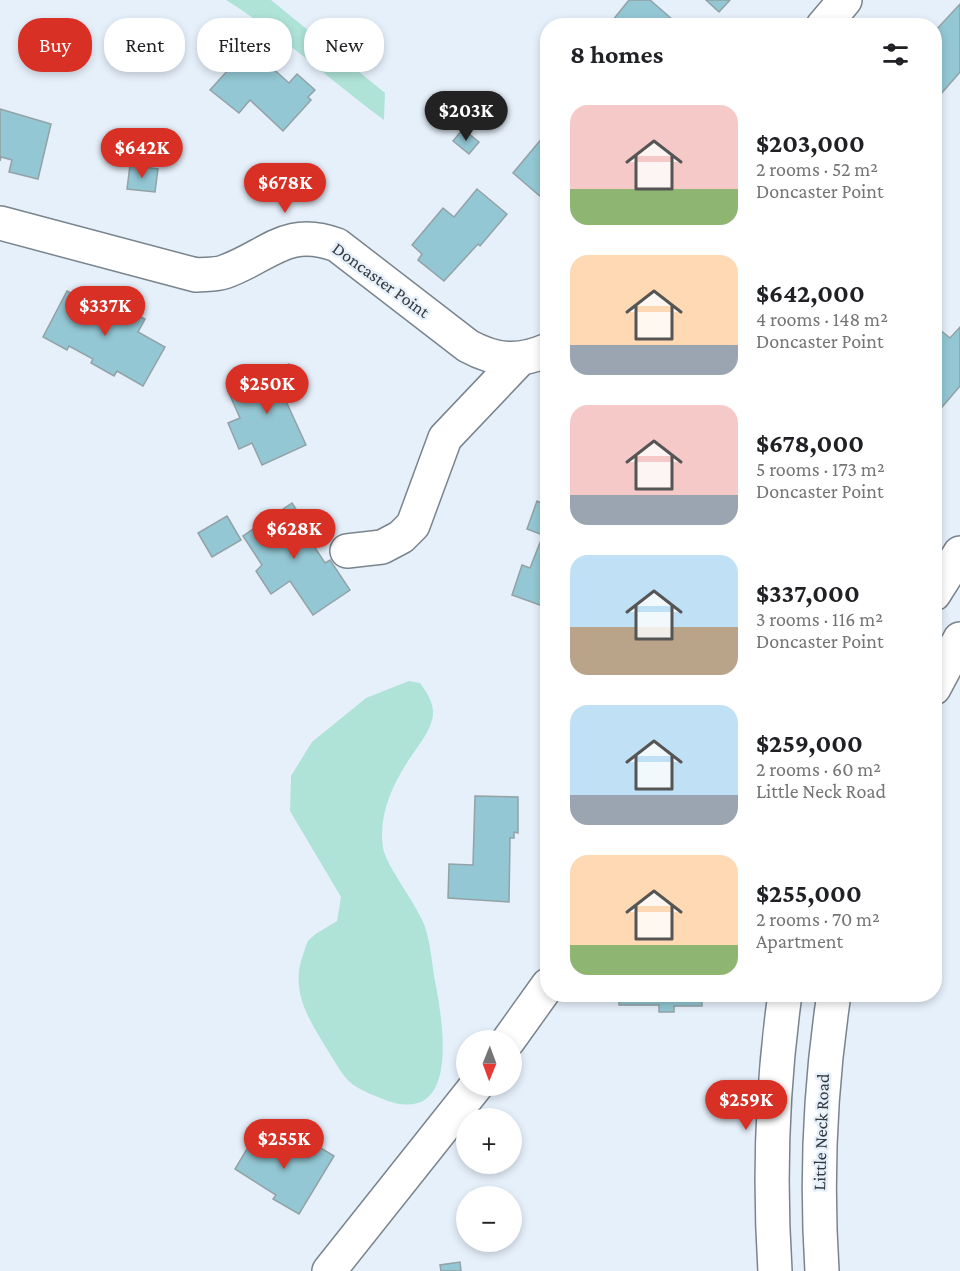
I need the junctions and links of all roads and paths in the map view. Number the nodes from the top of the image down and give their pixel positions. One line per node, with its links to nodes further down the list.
1 (845, 0): 2 (street)
2 (830, 18)
3 (0, 223): 4 (street, Doncaster Point)
4 (534, 354): 5 (street)
5 (347, 552)
6 (960, 553): 7 (street)
7 (942, 581)
8 (960, 639): 9 (street)
9 (942, 673)
10 (540, 997): 13 (street)
11 (784, 1002): 16 (street)
12 (833, 1002): 17 (street, Little Neck Road)
13 (516, 1030)
14 (468, 1096): 15 (street)
15 (329, 1271)
16 (775, 1271)
17 (822, 1271)

